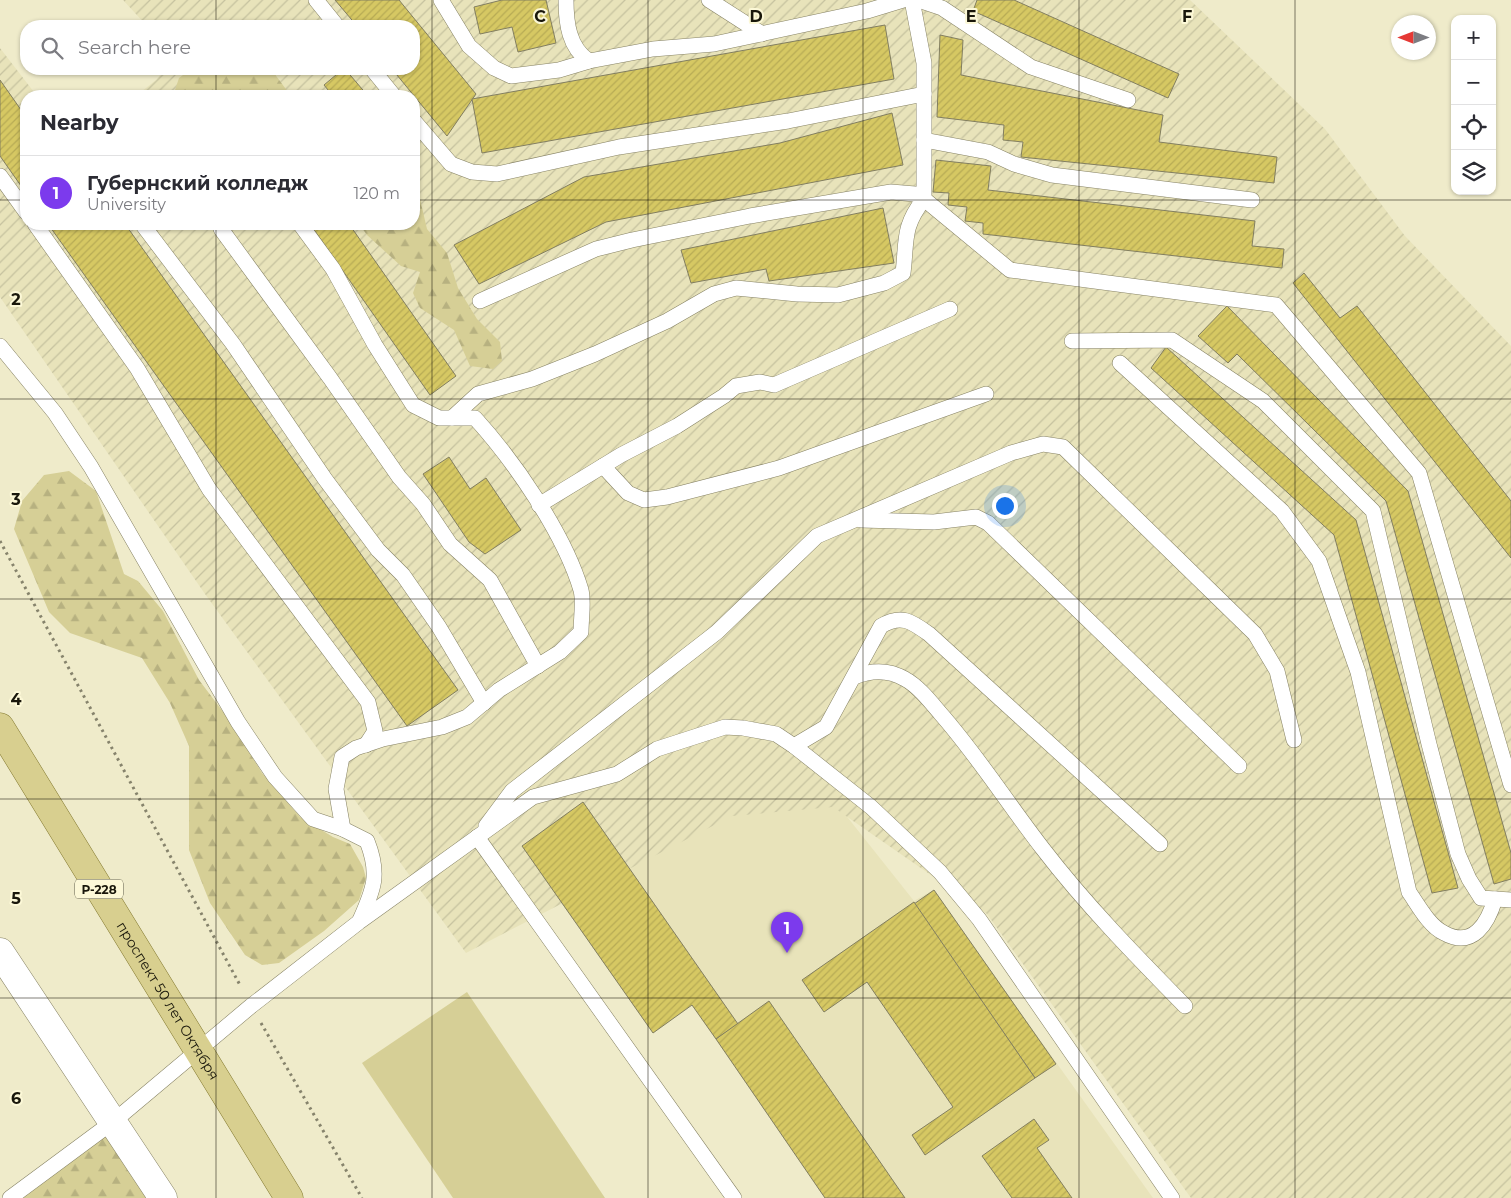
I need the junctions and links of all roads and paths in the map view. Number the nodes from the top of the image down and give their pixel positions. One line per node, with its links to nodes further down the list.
1 (316, 0): 8 (lane)
2 (566, 0): 10 (lane)
3 (709, 0): 9 (lane)
4 (903, 0): 9 (lane)
5 (912, 0): 13 (lane)
6 (918, 0): 14 (lane)
7 (444, 1): 10 (lane)
8 (332, 20)
9 (762, 34): 10 (lane)
10 (589, 62)
11 (377, 75): 12 (lane)
12 (389, 90)
13 (924, 94): 15 (lane); 16 (lane)
14 (1128, 100)
15 (420, 128)
16 (924, 140): 18 (lane); 19 (lane)
17 (0, 176): 20 (lane)
18 (924, 199): 25 (lane); 31 (lane); 44 (lane)
19 (1252, 200)
20 (20, 204)
21 (38, 230): 41 (lane)
22 (147, 230): 38 (lane)
23 (222, 230): 36 (lane)
24 (304, 230): 31 (lane)
25 (480, 301)
26 (950, 309): 32 (lane)
27 (1072, 341): 48 (lane)
28 (0, 346): 45 (lane)
29 (1120, 363): 48 (lane)
30 (986, 394): 32 (lane)
31 (452, 418): 33 (lane)
32 (603, 466): 33 (lane)
33 (539, 505): 36 (lane)
34 (855, 520): 40 (lane); 43 (lane); 46 (lane)
35 (0, 541): 52 (path)
36 (538, 666): 38 (lane)
37 (854, 677): 42 (lane); 47 (lane); 53 (lane)
38 (484, 703): 41 (lane)
39 (0, 727): 54 (main road, проспект 50 лет Октября / Р-228)
40 (1294, 740)
41 (366, 745): 45 (lane)
42 (794, 746): 46 (lane); 61 (lane)
43 (1239, 766)
44 (1511, 784)
45 (343, 829): 50 (lane)
46 (477, 837): 50 (lane); 60 (lane)
47 (1160, 844)
48 (1495, 899): 49 (lane)
49 (1511, 900)
50 (359, 922): 52 (lane)
51 (0, 952): 55 (street)
52 (251, 1006): 54 (lane); 59 (path)
53 (1185, 1006)
54 (198, 1052): 55 (lane); 58 (main road, проспект 50 лет Октября / Р-228)
55 (114, 1121): 56 (lane); 57 (street)
56 (10, 1198)
57 (163, 1198)
58 (289, 1198)
59 (362, 1198)
60 (734, 1198)
61 (1172, 1198)

